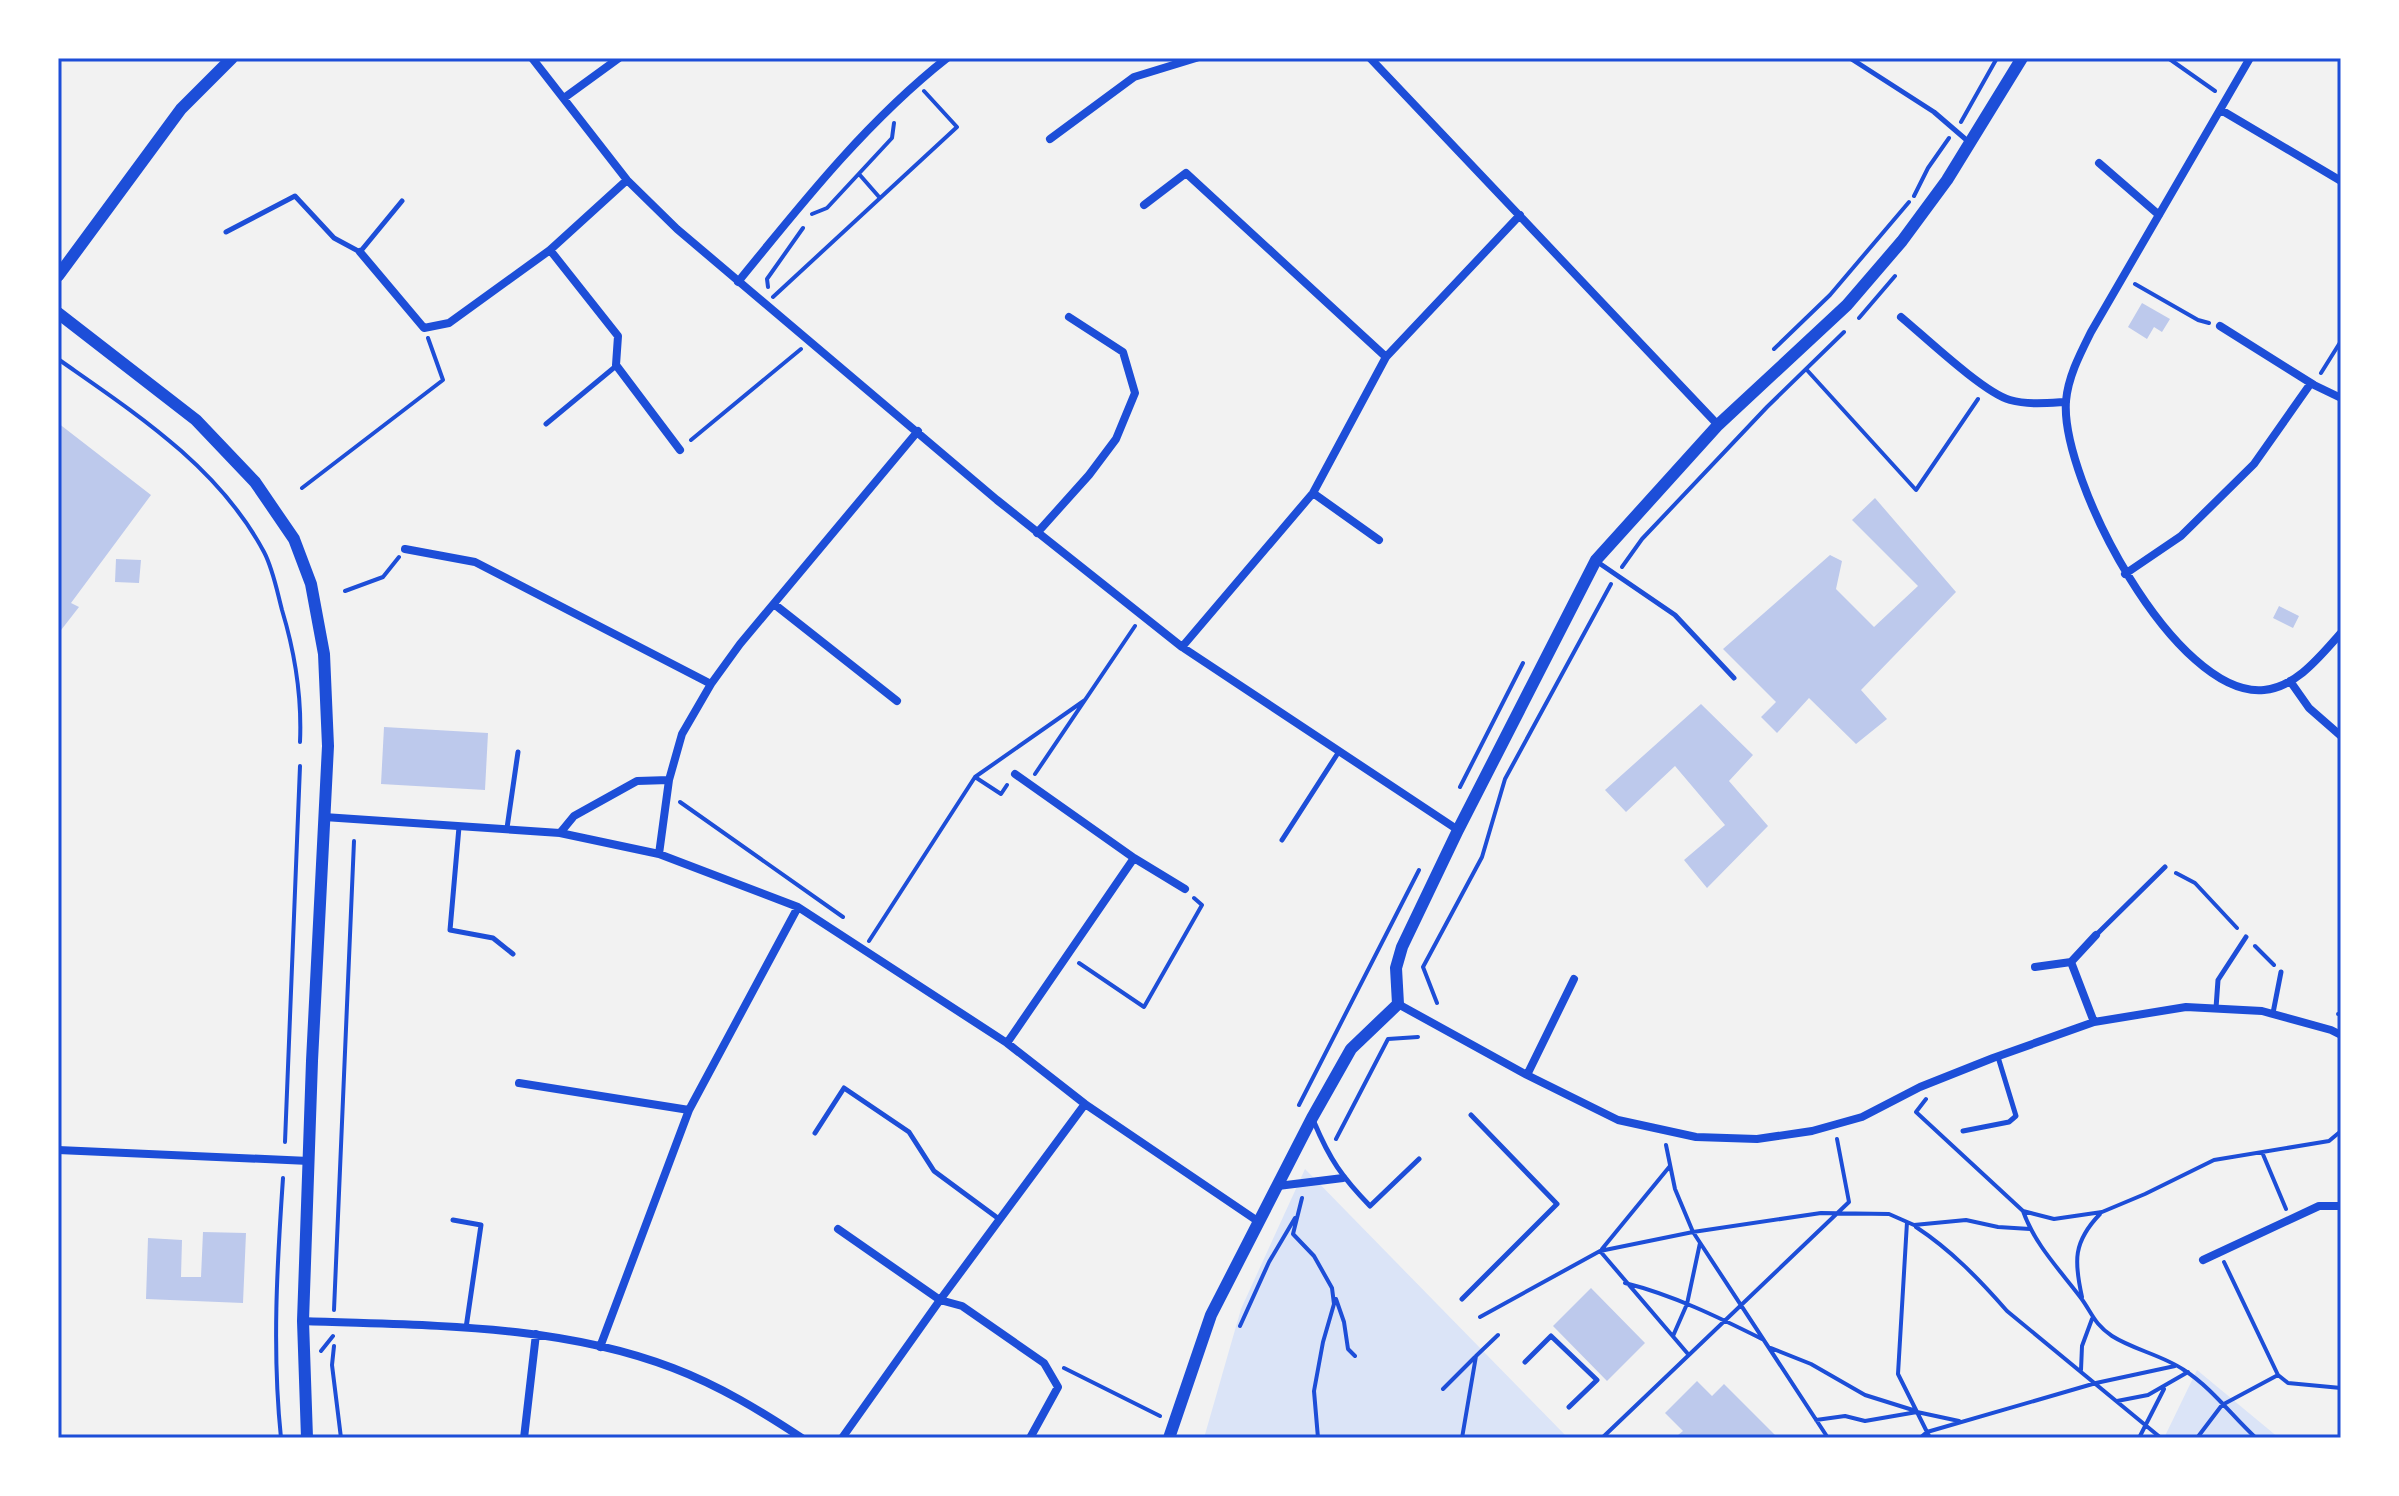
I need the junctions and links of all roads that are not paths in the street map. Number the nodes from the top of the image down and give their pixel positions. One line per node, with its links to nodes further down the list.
1 (232, 58): 24 (street)
2 (532, 58): 10 (street)
3 (619, 58): 10 (street)
4 (947, 58): 25 (street)
5 (1196, 58): 12 (street)
6 (1370, 58): 19 (street)
7 (1850, 58): 13 (lane)
8 (2022, 58): 13 (street)
9 (2250, 58): 11 (street)
10 (564, 98): 15 (street)
11 (2221, 110): 16 (street); 20 (street)
12 (1050, 139)
13 (1970, 143): 36 (street)
14 (2099, 163): 20 (street)
15 (627, 180): 22 (street); 25 (street)
16 (2341, 181)
17 (402, 201): 23 (lane)
18 (1144, 205): 30 (street)
19 (1520, 215): 30 (street); 36 (street)
20 (2159, 215): 34 (street)
21 (226, 232): 23 (lane)
22 (550, 250): 23 (street); 31 (street)
23 (360, 252)
24 (58, 276)
25 (738, 282): 37 (street)
26 (58, 313): 57 (street)
27 (1069, 317): 40 (street)
28 (1901, 317): 34 (street)
29 (2220, 326): 32 (street)
30 (1386, 357): 39 (street)
31 (616, 365): 35 (lane); 38 (street)
32 (2312, 384): 33 (street); 44 (street)
33 (2341, 398)
34 (2066, 402): 44 (street)
35 (546, 424)
36 (1718, 425): 43 (street)
37 (918, 431): 40 (street); 45 (street)
38 (680, 450)
39 (1313, 493): 41 (street); 47 (street)
40 (1037, 533): 47 (street)
41 (1379, 540)
42 (405, 549): 50 (street)
43 (1596, 560): 48 (lane); 60 (street)
44 (2125, 574): 49 (street)
45 (774, 604): 50 (street); 51 (street)
46 (2341, 633): 49 (street)
47 (1182, 647): 54 (street)
48 (1734, 678)
49 (2290, 681): 52 (street)
50 (711, 684): 56 (street)
51 (897, 701)
52 (2341, 736)
53 (518, 752): 59 (lane)
54 (1338, 753): 60 (street); 62 (lane)
55 (1015, 774): 64 (street)
56 (669, 780): 61 (street); 63 (street)
57 (324, 817): 58 (street); 92 (street)
58 (459, 826): 59 (street); 70 (lane)
59 (507, 828): 61 (street)
60 (1458, 830): 75 (street)
61 (560, 833): 63 (street)
62 (1282, 840)
63 (659, 854): 67 (street)
64 (1134, 858): 66 (street); 80 (street)
65 (2165, 867): 68 (lane)
66 (1185, 889)
67 (798, 907): 80 (street); 85 (street)
68 (2096, 935): 71 (street)
69 (2246, 937): 76 (lane)
70 (513, 954)
71 (2071, 962): 72 (street); 78 (street)
72 (2035, 967)
73 (2281, 972): 77 (lane)
74 (1574, 979): 82 (street)
75 (1398, 1004): 82 (street); 87 (street)
76 (2216, 1009): 77 (street); 78 (street)
77 (2273, 1014): 79 (street)
78 (2094, 1022): 81 (street)
79 (2341, 1035)
80 (1007, 1043): 84 (street)
81 (1997, 1056): 82 (street); 88 (lane)
82 (1527, 1075)
83 (519, 1083): 85 (street)
84 (1085, 1104): 96 (street); 98 (street)
85 (689, 1110): 106 (street)
86 (1471, 1115): 101 (lane)
87 (1312, 1118): 93 (lane); 94 (street)
88 (1963, 1131)
89 (815, 1133): 96 (lane)
90 (58, 1150): 92 (street)
91 (1419, 1159): 93 (lane)
92 (309, 1161): 103 (street)
93 (1343, 1178): 94 (street)
94 (1278, 1186): 98 (street)
95 (2341, 1206): 100 (street)
96 (999, 1219): 102 (street)
97 (453, 1220): 104 (lane)
98 (1259, 1222): 114 (street)
99 (838, 1229): 102 (street)
100 (2203, 1260)
101 (1462, 1299)
102 (940, 1300): 112 (street); 113 (street)
103 (303, 1321): 104 (street); 109 (street)
104 (466, 1328): 105 (street)
105 (536, 1334): 106 (street); 110 (street)
106 (600, 1347): 111 (street)
107 (1525, 1362): 108 (lane)
108 (1569, 1407)
109 (307, 1438)
110 (524, 1438)
111 (802, 1438)
112 (842, 1438)
113 (1030, 1438)
114 (1169, 1438)

